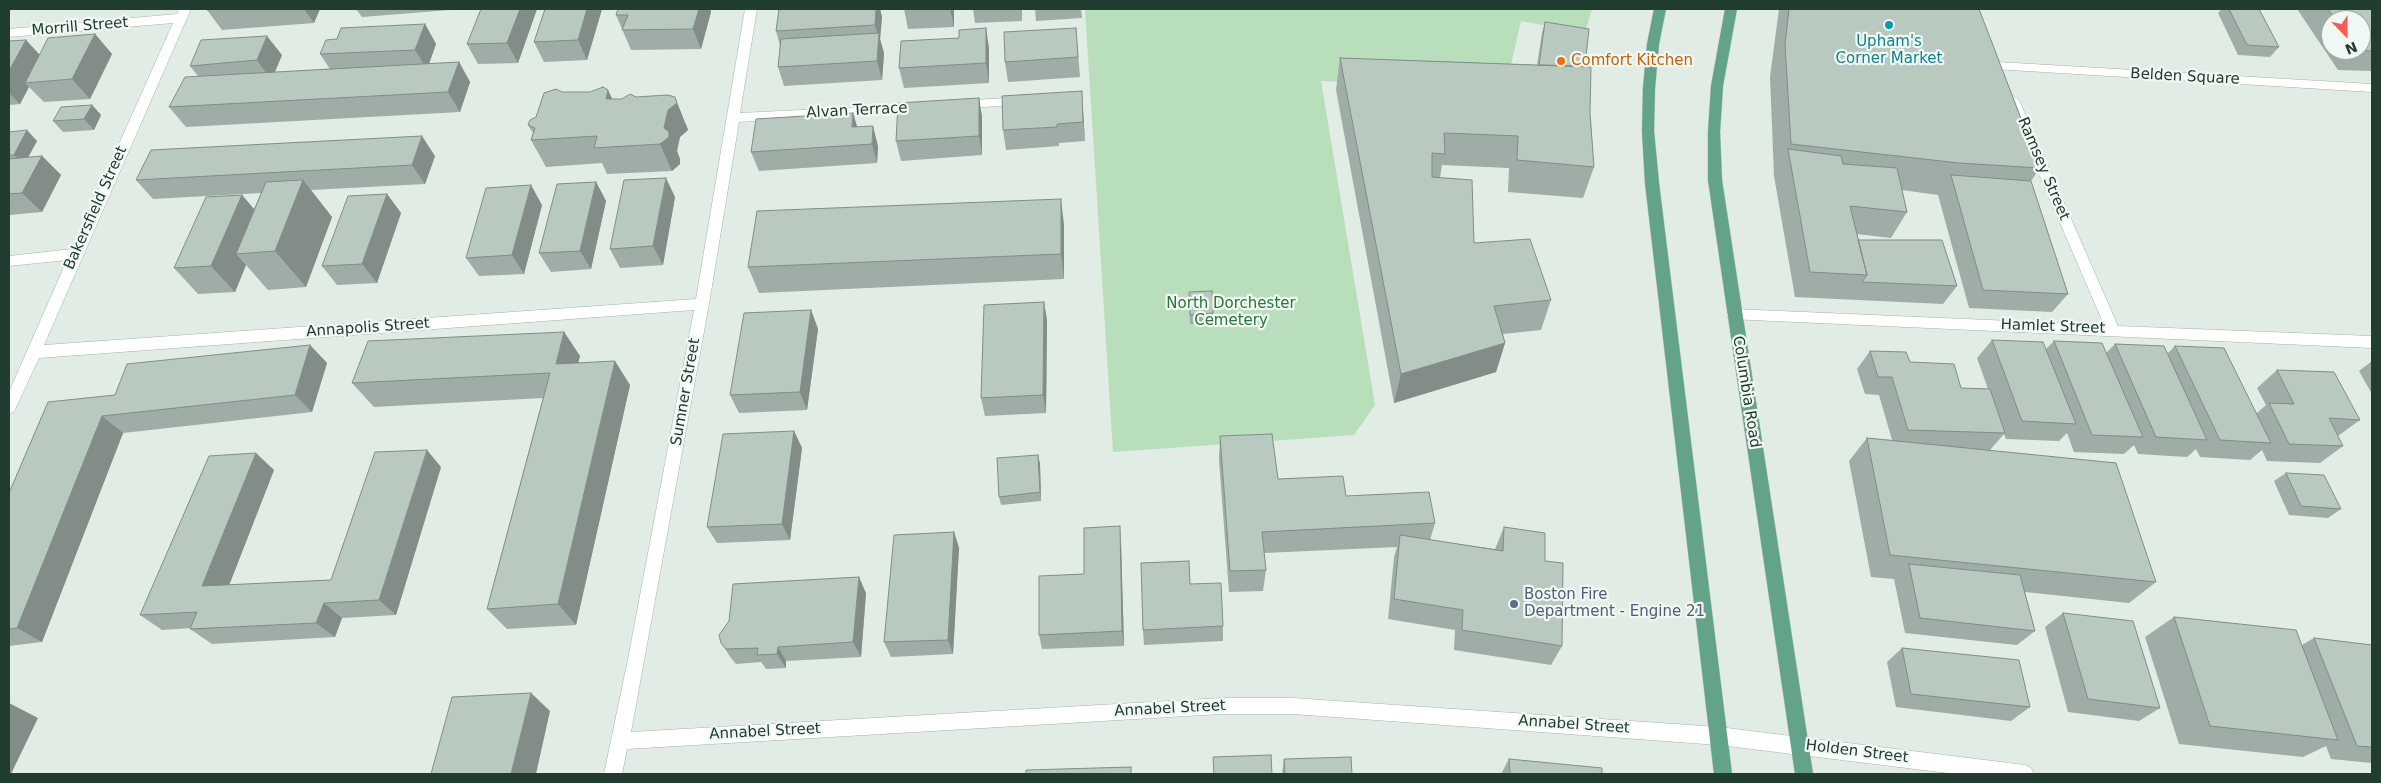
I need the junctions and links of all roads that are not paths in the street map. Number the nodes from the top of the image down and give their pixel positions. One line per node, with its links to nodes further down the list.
1 (751, 9): 10 (street, Sumner Street)
2 (1660, 9): 19 (main road)
3 (1731, 9): 14 (main road, Columbia Road)
4 (182, 13): 5 (street, Morrill Street); 11 (street, Bakersfield Street)
5 (9, 34)
6 (1991, 50): 7 (street, Ramsey Street)
7 (1998, 66): 8 (street, Belden Square); 15 (street, Ramsey Street)
8 (2372, 88)
9 (1030, 100): 10 (street, Alvan Terrace)
10 (733, 118): 13 (street, Sumner Street)
11 (76, 254): 12 (street); 17 (street, Bakersfield Street)
12 (9, 261)
13 (702, 304): 17 (street, Annapolis Street); 20 (street, Sumner Street)
14 (1734, 315): 15 (street, Hamlet Street); 21 (main road, Columbia Road)
15 (2112, 330): 16 (street, Hamlet Street)
16 (2372, 342)
17 (34, 352): 18 (street, Bakersfield Street)
18 (9, 408)
19 (1718, 736): 20 (street, Annabel Street); 21 (street, Holden Street); 23 (main road)
20 (620, 741): 22 (street, Sumner Street)
21 (1800, 744): 24 (main road, Columbia Road); 25 (street, Holden Street)
22 (613, 774)
23 (1723, 774)
24 (1804, 774)
25 (2026, 774)

